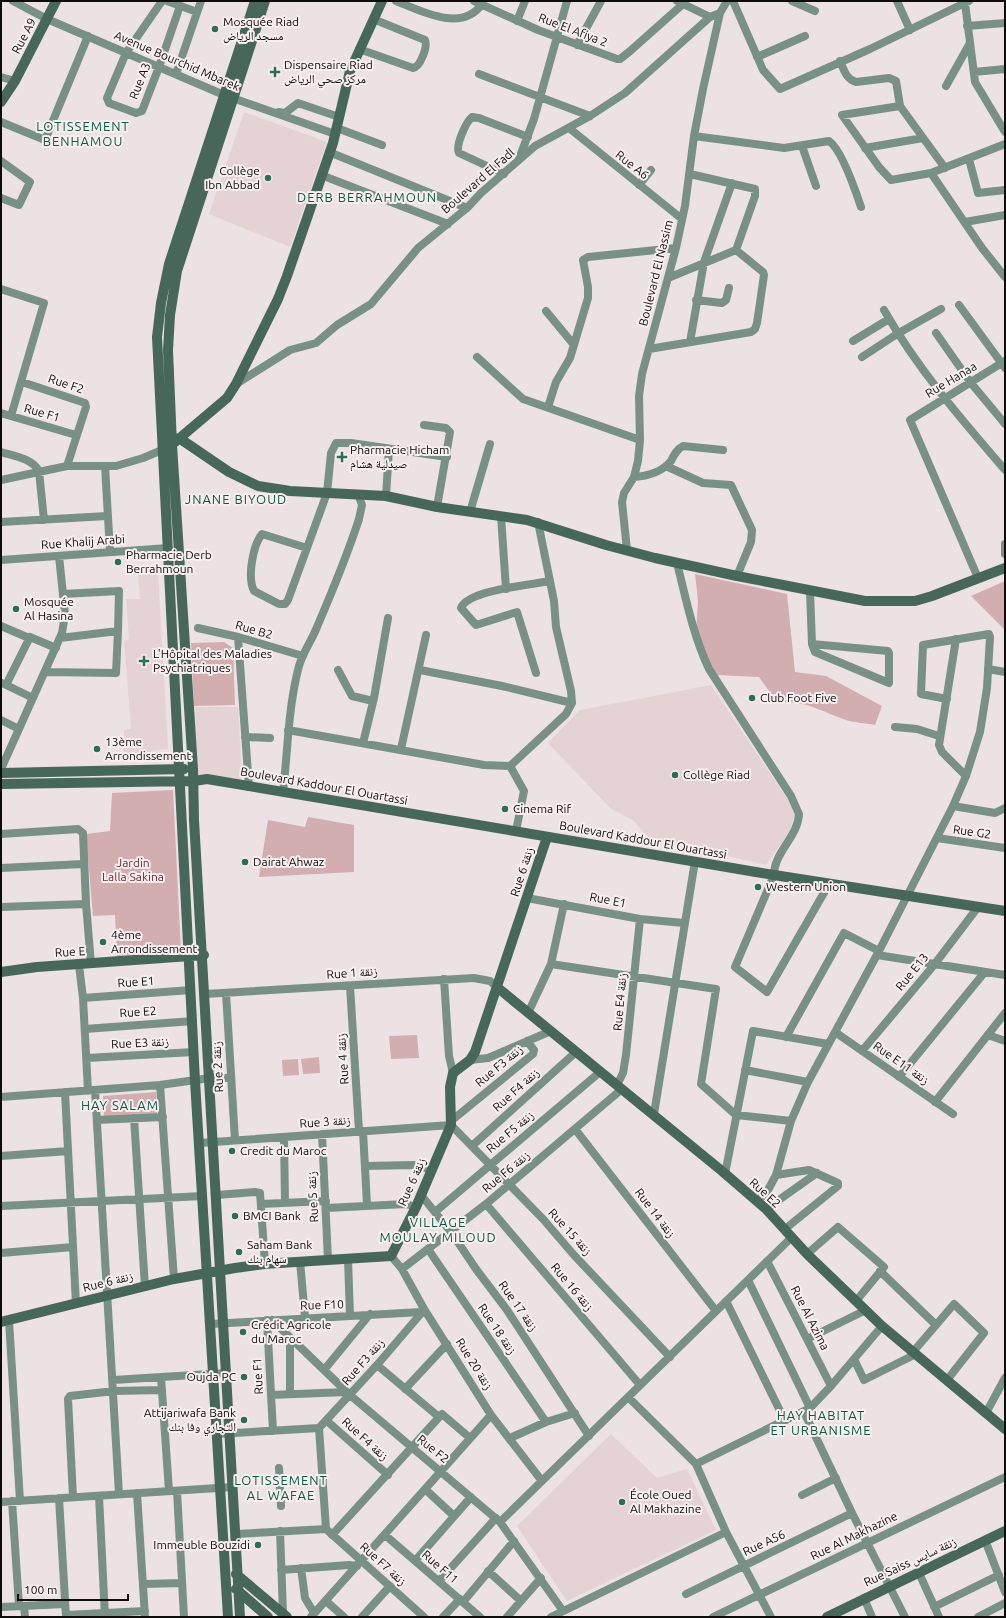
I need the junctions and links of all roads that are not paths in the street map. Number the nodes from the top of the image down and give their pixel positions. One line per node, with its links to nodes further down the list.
1 (13, 1): 26 (street, Avenue Bourchid Mbarek)
2 (56, 1): 26 (main road, Rue A9)
3 (162, 1): 38 (street, Rue A3)
4 (167, 1): 21 (street)
5 (201, 1): 23 (street)
6 (255, 1): 49 (main road)
7 (265, 1): 49 (main road)
8 (382, 1): 27 (main road)
9 (396, 1): 20 (street)
10 (474, 1): 20 (street, Rue El Afiya 2)
11 (525, 1): 28 (street)
12 (567, 1): 34 (street)
13 (601, 1): 36 (street)
14 (727, 1): 24 (street, Boulevard El Nassim)
15 (733, 1): 39 (street)
16 (792, 1): 22 (street)
17 (897, 1): 31 (street)
18 (967, 2): 30 (street); 31 (street)
19 (680, 3): 25 (street); 36 (street, Rue El Afiya 2)
20 (482, 4): 28 (street, Rue El Afiya 2)
21 (180, 6): 23 (street); 41 (street, Rue A3)
22 (815, 11)
23 (197, 12): 44 (street)
24 (720, 13): 25 (street, Boulevard El Fadl); 59 (street, Boulevard El Nassim)
25 (710, 16): 53 (street, Boulevard El Fadl)
26 (47, 19): 32 (street, Avenue Bourchid Mbarek); 47 (main road, Rue A9)
27 (373, 19): 37 (main road); 37 (street)
28 (518, 21): 34 (street, Rue El Afiya 2)
29 (1005, 24): 30 (street)
30 (967, 26): 35 (street)
31 (910, 30): 40 (street)
32 (88, 36): 38 (street, Avenue Bourchid Mbarek); 55 (street)
33 (805, 36): 39 (street)
34 (558, 38): 36 (street, Rue El Afiya 2); 50 (street)
35 (970, 43): 43 (street); 48 (street)
36 (577, 45)
37 (359, 49): 54 (main road)
38 (126, 53): 41 (street, Avenue Bourchid Mbarek); 41 (street, Rue A3)
39 (757, 57): 40 (street)
40 (840, 61): 52 (street)
41 (159, 67): 44 (street, Avenue Bourchid Mbarek)
42 (1005, 69): 43 (street)
43 (974, 72): 58 (street)
44 (176, 74): 49 (street, Avenue Bourchid Mbarek)
45 (479, 74): 50 (street)
46 (1, 77): 47 (street)
47 (15, 81): 51 (main road, Rue A9)
48 (946, 86)
49 (230, 96): 54 (street); 57 (street, Avenue Bourchid Mbarek); 120 (main road); 123 (main road)
50 (540, 97): 53 (street); 60 (street)
51 (1, 102)
52 (900, 106): 61 (street); 65 (street)
53 (590, 116): 56 (street, Boulevard El Fadl)
54 (340, 117): 57 (main road)
55 (1, 122)
56 (569, 128): 69 (street, Boulevard El Fadl); 77 (street, Rue A6)
57 (336, 131): 63 (street, Avenue Bourchid Mbarek); 66 (main road)
58 (1005, 132)
59 (694, 136): 64 (street); 74 (street, Boulevard El Nassim)
60 (528, 138): 69 (street); 73 (street)
61 (923, 138): 65 (street); 70 (street)
62 (1005, 144): 67 (street)
63 (382, 145)
64 (802, 146): 78 (street); 81 (street)
65 (865, 148): 72 (street)
66 (329, 152): 75 (main road); 82 (street)
67 (969, 159): 70 (street); 79 (street)
68 (1, 161): 80 (street)
69 (518, 162): 73 (street, Boulevard El Fadl)
70 (945, 168): 72 (street)
71 (651, 170): 77 (street)
72 (931, 173): 85 (street)
73 (504, 174): 82 (street, Boulevard El Fadl)
74 (690, 174): 76 (street); 84 (street, Boulevard El Nassim)
75 (321, 175): 86 (street); 111 (main road)
76 (732, 183): 88 (street); 89 (street)
77 (639, 185): 84 (street, Rue A6)
78 (816, 186)
79 (1005, 190)
80 (1, 198)
81 (861, 207)
82 (467, 208): 86 (street, Boulevard El Fadl)
83 (1005, 215): 85 (street)
84 (682, 219): 87 (street, Boulevard El Nassim)
85 (965, 222): 90 (street)
86 (448, 224): 111 (street, Boulevard El Fadl)
87 (676, 248): 91 (street, Boulevard El Nassim); 104 (street)
88 (736, 250): 89 (street); 103 (street)
89 (704, 262): 91 (street); 94 (street)
90 (1005, 277)
91 (668, 278): 105 (street, Boulevard El Nassim)
92 (729, 288): 94 (street)
93 (1, 289): 109 (street)
94 (696, 300): 103 (street)
95 (960, 305): 108 (street)
96 (941, 309): 101 (street)
97 (884, 310): 99 (street)
98 (546, 311): 104 (street)
99 (889, 319): 101 (street); 102 (street)
100 (936, 333): 110 (street)
101 (897, 334): 107 (street); 112 (street)
102 (853, 341)
103 (690, 342): 105 (street)
104 (574, 345): 113 (street)
105 (649, 349): 119 (street, Boulevard El Nassim)
106 (477, 357): 113 (street)
107 (862, 357)
108 (1004, 364): 110 (street, Rue Hanaa)
109 (22, 382): 115 (street); 118 (street, Rue F2)
110 (971, 383): 112 (street, Rue Hanaa); 116 (street)
111 (236, 384): 120 (main road)
112 (944, 398): 130 (street); 155 (street, Rue Hanaa)
113 (548, 407): 119 (street)
114 (1, 413): 115 (street, Rue F1)
115 (11, 416): 118 (street, Rue F1)
116 (1005, 424)
117 (424, 425): 126 (street)
118 (76, 435): 127 (street, Rue F2)
119 (640, 440): 132 (street, Boulevard El Nassim)
120 (175, 441): 123 (main road); 134 (main road); 195 (main road)
121 (490, 444): 138 (street)
122 (388, 449): 126 (street); 134 (street); 136 (street)
123 (162, 450): 128 (street); 145 (main road)
124 (723, 450): 129 (street)
125 (1, 452): 131 (street)
126 (447, 458): 137 (street)
127 (67, 466): 128 (street); 131 (street)
128 (105, 466): 139 (street)
129 (666, 466): 132 (street); 154 (street)
130 (1005, 470)
131 (39, 471): 133 (street); 141 (street)
132 (634, 477): 147 (street, Boulevard El Nassim)
133 (1, 480)
134 (327, 492): 135 (main road); 146 (street)
135 (358, 494): 136 (main road); 171 (street)
136 (386, 496): 137 (main road)
137 (437, 507): 138 (main road)
138 (470, 512): 140 (main road)
139 (107, 516): 141 (street); 148 (street)
140 (501, 516): 143 (main road); 157 (street)
141 (44, 520): 142 (street)
142 (1, 522)
143 (538, 522): 147 (main road); 156 (street)
144 (1005, 544): 149 (street)
145 (168, 548): 148 (street, Rue Khalij Arabi); 193 (main road)
146 (307, 548): 146 (street)
147 (627, 550): 152 (main road)
148 (110, 551): 150 (street, Rue Khalij Arabi)
149 (1005, 554)
150 (59, 556): 151 (street, Rue Khalij Arabi); 159 (street)
151 (1, 560)
152 (677, 563): 154 (main road); 216 (street)
153 (1005, 568): 155 (main road)
154 (737, 576): 158 (main road)
155 (978, 578): 158 (main road)
156 (550, 581): 157 (street); 182 (street)
157 (506, 589): 177 (street)
158 (810, 591): 169 (street)
159 (63, 594): 163 (street); 167 (street)
160 (388, 618): 181 (street)
161 (1, 626): 166 (street)
162 (198, 628): 165 (street, Rue B2)
163 (118, 631): 167 (street); 175 (street)
164 (426, 635): 174 (street)
165 (238, 637): 171 (street, Rue B2); 188 (street)
166 (29, 638): 170 (street); 178 (street)
167 (60, 638): 170 (street)
168 (956, 639): 172 (street); 180 (street); 180 (street)
169 (812, 644): 169 (street)
170 (56, 648): 175 (street)
171 (303, 656): 186 (street)
172 (988, 669): 176 (street); 198 (street)
173 (338, 670): 181 (street)
174 (420, 670): 182 (street); 191 (street)
175 (45, 672): 179 (street)
176 (1005, 672)
177 (536, 673)
178 (3, 684): 179 (street)
179 (33, 698): 185 (street)
180 (947, 699): 187 (street)
181 (373, 701): 190 (street)
182 (572, 703): 192 (street)
183 (1, 720): 185 (street)
184 (895, 727): 187 (street)
185 (19, 729): 194 (street)
186 (288, 730): 190 (street); 205 (street)
187 (939, 736): 198 (street)
188 (245, 737): 189 (street); 204 (street)
189 (270, 738)
190 (363, 743): 191 (street)
191 (401, 750): 192 (street)
192 (510, 766): 208 (street)
193 (179, 768): 195 (main road); 196 (main road); 200 (main road)
194 (1, 769)
195 (193, 769): 199 (main road); 201 (main road)
196 (109, 770): 197 (main road); 202 (main road)
197 (1, 772)
198 (966, 776): 206 (street)
199 (207, 779): 201 (main road); 204 (main road, Boulevard Kaddour El Ouartassi)
200 (179, 781): 201 (main road); 202 (main road); 229 (main road)
201 (194, 781): 228 (main road)
202 (107, 782): 203 (main road)
203 (1, 784)
204 (249, 786): 205 (main road, Boulevard Kaddour El Ouartassi)
205 (283, 792): 208 (main road, Boulevard Kaddour El Ouartassi)
206 (953, 806): 207 (street); 211 (street)
207 (1005, 808)
208 (516, 831): 210 (main road, Boulevard Kaddour El Ouartassi)
209 (1, 834): 214 (street)
210 (547, 837): 213 (main road, Boulevard Kaddour El Ouartassi); 219 (main road, Rue 6 زنقة)
211 (936, 838): 212 (street, Rue G2); 218 (street)
212 (1005, 848)
213 (695, 861): 216 (main road, Boulevard Kaddour El Ouartassi); 226 (street)
214 (83, 864): 215 (street); 220 (street)
215 (1, 868)
216 (774, 875): 217 (main road, Boulevard Kaddour El Ouartassi); 217 (street)
217 (829, 884): 218 (main road, Boulevard Kaddour El Ouartassi)
218 (907, 895): 223 (main road, Boulevard Kaddour El Ouartassi); 227 (street)
219 (527, 898): 221 (street, Rue E1); 241 (main road, Rue 6 زنقة)
220 (86, 904): 222 (street); 230 (street)
221 (564, 904): 225 (street, Rue E1); 231 (street)
222 (1, 907)
223 (978, 907): 224 (main road, Boulevard Kaddour El Ouartassi); 233 (street, Rue E13)
224 (1005, 911)
225 (640, 919): 226 (street, Rue E1); 237 (street, Rue E4 زنقة)
226 (684, 924): 239 (street)
227 (878, 953): 233 (street); 251 (street); 253 (street)
228 (204, 955): 229 (main road, Rue E); 244 (main road)
229 (189, 956): 230 (main road, Rue E); 242 (main road)
230 (91, 964): 232 (main road, Rue E)
231 (551, 964): 237 (street); 246 (street)
232 (79, 965): 234 (main road, Rue E); 245 (street)
233 (934, 965): 235 (street); 257 (street, Rue E13)
234 (1, 972)
235 (984, 973): 236 (street); 265 (street)
236 (1005, 976)
237 (634, 977): 239 (street); 271 (street, Rue E4 زنقة)
238 (444, 979): 240 (street, Rue 1 زنقة); 241 (street, Rue 1 زنقة); 264 (street)
239 (675, 983): 276 (street); 278 (street)
240 (350, 986): 243 (street, Rue 1 زنقة); 285 (street, Rue 4 زنقة)
241 (498, 988): 246 (main road, Rue E2); 261 (main road, Rue 6 زنقة)
242 (191, 990): 245 (street, Rue E1); 248 (main road)
243 (226, 993): 244 (street, Rue 1 زنقة); 267 (street, Rue 2 زنقة)
244 (206, 994): 266 (main road)
245 (83, 998): 249 (street)
246 (528, 1013): 250 (main road, Rue E2)
247 (1005, 1013): 252 (street)
248 (193, 1021): 249 (street, Rue E2); 258 (main road)
249 (85, 1029): 260 (street)
250 (551, 1031): 254 (street); 259 (main road, Rue E2)
251 (835, 1032): 256 (street); 257 (street, Rue E11 زنقة)
252 (988, 1034): 255 (street); 275 (street)
253 (786, 1036): 256 (street); 262 (street)
254 (527, 1041): 261 (street); 283 (street, Rue F3 زنقة)
255 (1005, 1041)
256 (828, 1044): 269 (street)
257 (862, 1051): 265 (street, Rue E11 زنقة)
258 (194, 1052): 260 (street, Rue E3 زنقة); 268 (main road)
259 (576, 1052): 263 (main road, Rue E2); 291 (street, Rue F4 زنقة)
260 (87, 1058): 272 (street)
261 (470, 1060): 264 (main road, Rue 6 زنقة)
262 (745, 1070): 269 (street); 278 (street)
263 (600, 1072): 271 (main road, Rue E2); 294 (street, Rue F5 زنقة)
264 (453, 1073): 283 (main road, Rue 6 زنقة)
265 (899, 1077): 275 (street, Rue E11 زنقة)
266 (210, 1078): 267 (street); 268 (street); 289 (main road)
267 (231, 1078): 288 (street, Rue 2 زنقة)
268 (196, 1081): 270 (street); 290 (main road)
269 (808, 1082): 282 (street)
270 (160, 1085): 272 (street); 279 (street)
271 (619, 1087): 276 (main road, Rue E2); 284 (street, Rue F6 زنقة)
272 (91, 1090): 273 (street); 281 (street)
273 (65, 1092): 274 (street); 292 (street)
274 (1, 1097)
275 (935, 1102): 277 (street, Rue E11 زنقة)
276 (654, 1114): 298 (main road, Rue E2)
277 (953, 1114)
278 (736, 1115): 282 (street); 298 (street)
279 (163, 1117): 280 (street); 304 (street)
280 (134, 1118): 281 (street); 305 (street)
281 (97, 1120): 306 (street)
282 (791, 1121): 299 (street)
283 (451, 1123): 285 (street, Rue 3 زنقة); 291 (street, Rue 15 زنقة); 296 (main road, Rue 6 زنقة)
284 (576, 1129): 300 (street, Rue F6 زنقة); 343 (street, Rue 14 زنقة)
285 (361, 1131): 286 (street, Rue 3 زنقة); 295 (street, Rue 4 زنقة)
286 (322, 1134): 287 (street, Rue 3 زنقة); 311 (street, Rue 5 زنقة)
287 (284, 1137): 288 (street, Rue 3 زنقة); 309 (street)
288 (235, 1140): 289 (street, Rue 3 زنقة)
289 (214, 1142): 290 (street, Rue 3 زنقة); 301 (main road)
290 (200, 1143): 303 (main road)
291 (473, 1145): 294 (street, Rue 15 زنقة)
292 (68, 1151): 293 (street); 307 (street)
293 (1, 1156)
294 (491, 1164): 300 (street, Rue 15 زنقة); 317 (street, Rue F5 زنقة)
295 (365, 1166): 296 (street); 313 (street, Rue 4 زنقة)
296 (432, 1170): 302 (main road, Rue 6 زنقة)
297 (817, 1173): 299 (street); 316 (street); 319 (street)
298 (725, 1174): 308 (main road, Rue E2)
299 (776, 1175): 308 (street)
300 (510, 1184): 312 (street, Rue F6 زنقة); 357 (street, Rue 15 زنقة)
301 (217, 1194): 310 (street); 331 (main road)
302 (421, 1195): 315 (main road, Rue 6 زنقة); 317 (street, Rue 17 زنقة)
303 (203, 1196): 304 (street); 333 (main road)
304 (168, 1198): 305 (street); 334 (street)
305 (140, 1199): 306 (street); 336 (street)
306 (102, 1201): 307 (street); 337 (street)
307 (70, 1202): 314 (street); 320 (street)
308 (757, 1202): 316 (main road, Rue E2)
309 (285, 1203): 310 (street); 311 (street)
310 (261, 1204): 329 (street)
311 (326, 1204): 313 (street); 326 (street, Rue 5 زنقة)
312 (486, 1204): 318 (street, Rue F6 زنقة); 367 (street, Rue 16 زنقة)
313 (368, 1205): 315 (street)
314 (1, 1206)
315 (416, 1207): 324 (main road, Rue 6 زنقة)
316 (766, 1209): 319 (main road, Rue E2)
317 (435, 1212): 318 (street, Rue 17 زنقة)
318 (451, 1232): 321 (street, Rue F6 زنقة); 377 (street, Rue 17 زنقة)
319 (789, 1233): 323 (main road, Rue E2); 328 (street)
320 (73, 1248): 322 (street); 340 (street)
321 (428, 1249): 330 (street, Rue F6 زنقة); 383 (street, Rue 18 زنقة)
322 (1, 1253)
323 (807, 1254): 332 (street); 339 (main road, Rue E2)
324 (391, 1256): 325 (main road, Rue 6 زنقة); 330 (street, Rue 20 زنقة)
325 (348, 1259): 326 (main road, Rue 6 زنقة); 345 (street)
326 (328, 1260): 327 (main road, Rue 6 زنقة)
327 (300, 1261): 329 (main road, Rue 6 زنقة); 346 (street)
328 (767, 1261): 335 (street); 354 (street, Rue Al Azima)
329 (265, 1264): 331 (main road, Rue 6 زنقة)
330 (402, 1269): 342 (street, Rue 20 زنقة)
331 (221, 1271): 333 (main road, Rue 6 زنقة); 349 (main road)
332 (880, 1271): 339 (street); 351 (street)
333 (208, 1274): 334 (main road, Rue 6 زنقة); 350 (main road)
334 (174, 1279): 336 (main road, Rue 6 زنقة)
335 (748, 1280): 338 (street); 376 (street)
336 (145, 1287): 337 (main road, Rue 6 زنقة)
337 (107, 1296): 340 (main road, Rue 6 زنقة); 365 (street)
338 (726, 1301): 343 (street); 382 (street)
339 (856, 1301): 341 (main road, Rue E2)
340 (76, 1304): 348 (main road, Rue 6 زنقة)
341 (866, 1310): 352 (main road, Rue E2); 354 (street)
342 (423, 1311): 344 (street, Rue F10); 355 (street, Rue 20 زنقة); 359 (street, Rue F3 زنقة)
343 (716, 1311): 357 (street)
344 (370, 1314): 345 (street, Rue F10); 360 (street)
345 (350, 1316): 346 (street, Rue F10)
346 (305, 1317): 347 (street, Rue F10)
347 (270, 1320): 349 (street, Rue F10); 353 (street, Rue F2); 374 (street, Rue F1)
348 (5, 1321): 413 (street)
349 (223, 1323): 350 (street, Rue F10); 361 (main road)
350 (211, 1324): 362 (main road)
351 (936, 1325): 356 (street); 366 (street)
352 (882, 1326): 356 (main road, Rue E2); 358 (street)
353 (290, 1338): 360 (street, Rue F2); 372 (street)
354 (807, 1339): 368 (street, Rue Al Azima)
355 (447, 1344): 369 (street); 379 (street, Rue 20 زنقة)
356 (914, 1353): 358 (street); 366 (main road, Rue E2)
357 (670, 1357): 367 (street)
358 (854, 1359): 368 (street)
359 (376, 1365): 369 (street); 373 (street, Rue F3 زنقة)
360 (324, 1370): 373 (street, Rue F2)
361 (226, 1373): 362 (street); 387 (main road)
362 (214, 1374): 363 (street); 388 (main road)
363 (161, 1377): 365 (street); 370 (street)
364 (1005, 1378): 378 (street)
365 (113, 1380): 371 (street)
366 (947, 1380): 378 (main road, Rue E2)
367 (640, 1385): 375 (street)
368 (831, 1386): 376 (street)
369 (405, 1389): 380 (street)
370 (162, 1390): 371 (street); 405 (street)
371 (114, 1391): 407 (street); 410 (street)
372 (290, 1393): 373 (street); 374 (street)
373 (348, 1393): 381 (street, Rue F3 زنقة); 392 (street, Rue F2)
374 (271, 1395): 386 (street, Rue F1)
375 (629, 1398): 389 (street); 393 (street)
376 (807, 1410): 382 (street); 398 (street)
377 (575, 1413): 383 (street); 389 (street, Rue 17 زنقة)
378 (986, 1413): 385 (main road, Rue E2)
379 (491, 1415): 390 (street); 391 (street, Rue 20 زنقة)
380 (439, 1417): 390 (street); 392 (street)
381 (327, 1421): 384 (street, Rue F3 زنقة); 396 (street, Rue F4 زنقة)
382 (785, 1421): 393 (street)
383 (546, 1422): 391 (street)
384 (318, 1428): 386 (street); 399 (street)
385 (1005, 1429)
386 (273, 1431): 387 (street)
387 (230, 1433): 388 (street); 402 (main road)
388 (217, 1434): 403 (main road)
389 (589, 1436): 400 (street)
390 (470, 1438): 395 (street)
391 (510, 1438): 400 (street, Rue 20 زنقة)
392 (412, 1447): 395 (street, Rue F2); 396 (street)
393 (696, 1464): 422 (street)
394 (279, 1468): 401 (street)
395 (441, 1470): 404 (street); 411 (street, Rue F2)
396 (388, 1475): 421 (street)
397 (1005, 1476): 427 (street, Rue Al Makhazine)
398 (836, 1478): 409 (street); 416 (street)
399 (323, 1479): 401 (street); 421 (street)
400 (542, 1481): 418 (street)
401 (280, 1482): 415 (street)
402 (233, 1487): 403 (street); 423 (main road)
403 (220, 1488): 405 (street); 429 (main road)
404 (425, 1489): 417 (street); 424 (street)
405 (173, 1491): 406 (street); 441 (street)
406 (138, 1493): 407 (street); 442 (street)
407 (118, 1494): 408 (street)
408 (99, 1496): 410 (street); 460 (street)
409 (802, 1496)
410 (73, 1497): 412 (street)
411 (471, 1497): 417 (street); 418 (street, Rue F2)
412 (59, 1498): 413 (street); 454 (street)
413 (16, 1501): 414 (street); 455 (street)
414 (1, 1502)
415 (281, 1506)
416 (852, 1513): 427 (street); 431 (street, Rue A56)
417 (454, 1516): 428 (street)
418 (498, 1520): 426 (street, Rue F2); 440 (street)
419 (280, 1531): 421 (street); 423 (street); 433 (street)
420 (1005, 1531): 425 (main road, Rue Saiss زنقة سايس)
421 (329, 1532): 430 (street, Rue F7 زنقة)
422 (726, 1532): 431 (street); 458 (street)
423 (236, 1534): 437 (main road)
424 (385, 1535): 428 (street, Rue F11); 430 (street)
425 (985, 1540): 435 (main road, Rue Saiss زنقة سايس); 436 (street)
426 (514, 1541): 434 (street); 438 (street, Rue F2)
427 (867, 1542): 444 (street); 448 (street, Rue Al Makhazine)
428 (415, 1561): 440 (street, Rue F11)
429 (224, 1564): 437 (main road); 439 (main road)
430 (359, 1564): 432 (street); 443 (street, Rue F7 زنقة); 450 (street)
431 (744, 1566): 447 (street, Rue A56); 448 (street)
432 (301, 1568): 433 (street); 462 (street)
433 (281, 1570): 461 (street)
434 (488, 1571): 451 (street); 452 (street)
435 (919, 1573): 444 (main road, Rue Saiss زنقة سايس); 457 (street)
436 (999, 1575): 446 (street); 457 (street)
437 (238, 1576): 445 (main road); 461 (main road)
438 (541, 1578): 452 (street); 458 (street, Rue F2)
439 (226, 1579): 445 (main road); 467 (main road)
440 (439, 1581): 451 (street, Rue F11)
441 (182, 1583): 442 (street); 466 (street)
442 (144, 1584): 459 (street)
443 (390, 1586): 464 (street); 471 (street, Rue F7 زنقة)
444 (890, 1586): 449 (main road, Rue Saiss زنقة سايس); 480 (street)
445 (239, 1591): 468 (main road); 469 (main road)
446 (1005, 1592)
447 (686, 1594)
448 (758, 1595): 476 (street, Rue Al Makhazine); 477 (street)
449 (864, 1598): 478 (main road, Rue Saiss زنقة سايس); 479 (street)
450 (326, 1601): 462 (street); 470 (street)
451 (462, 1601): 472 (street); 473 (street, Rue F11)
452 (521, 1601): 474 (street)
453 (1005, 1603): 482 (street)
454 (65, 1604): 455 (street); 463 (street)
455 (21, 1606): 456 (street); 465 (street)
456 (1, 1607)
457 (934, 1607): 481 (street)
458 (563, 1611): 475 (street)
459 (145, 1614): 460 (street)
460 (105, 1615): 463 (street)
461 (285, 1615)
462 (313, 1615)
463 (66, 1616)
464 (365, 1616)
465 (25, 1617)
466 (184, 1617)
467 (228, 1617)
468 (240, 1617)
469 (268, 1617)
470 (344, 1617)
471 (424, 1617)
472 (443, 1617)
473 (480, 1617)
474 (507, 1617)
475 (551, 1617)
476 (713, 1617)
477 (771, 1617)
478 (827, 1617)
479 (872, 1617)
480 (905, 1617)
481 (939, 1617)
482 (978, 1617)

